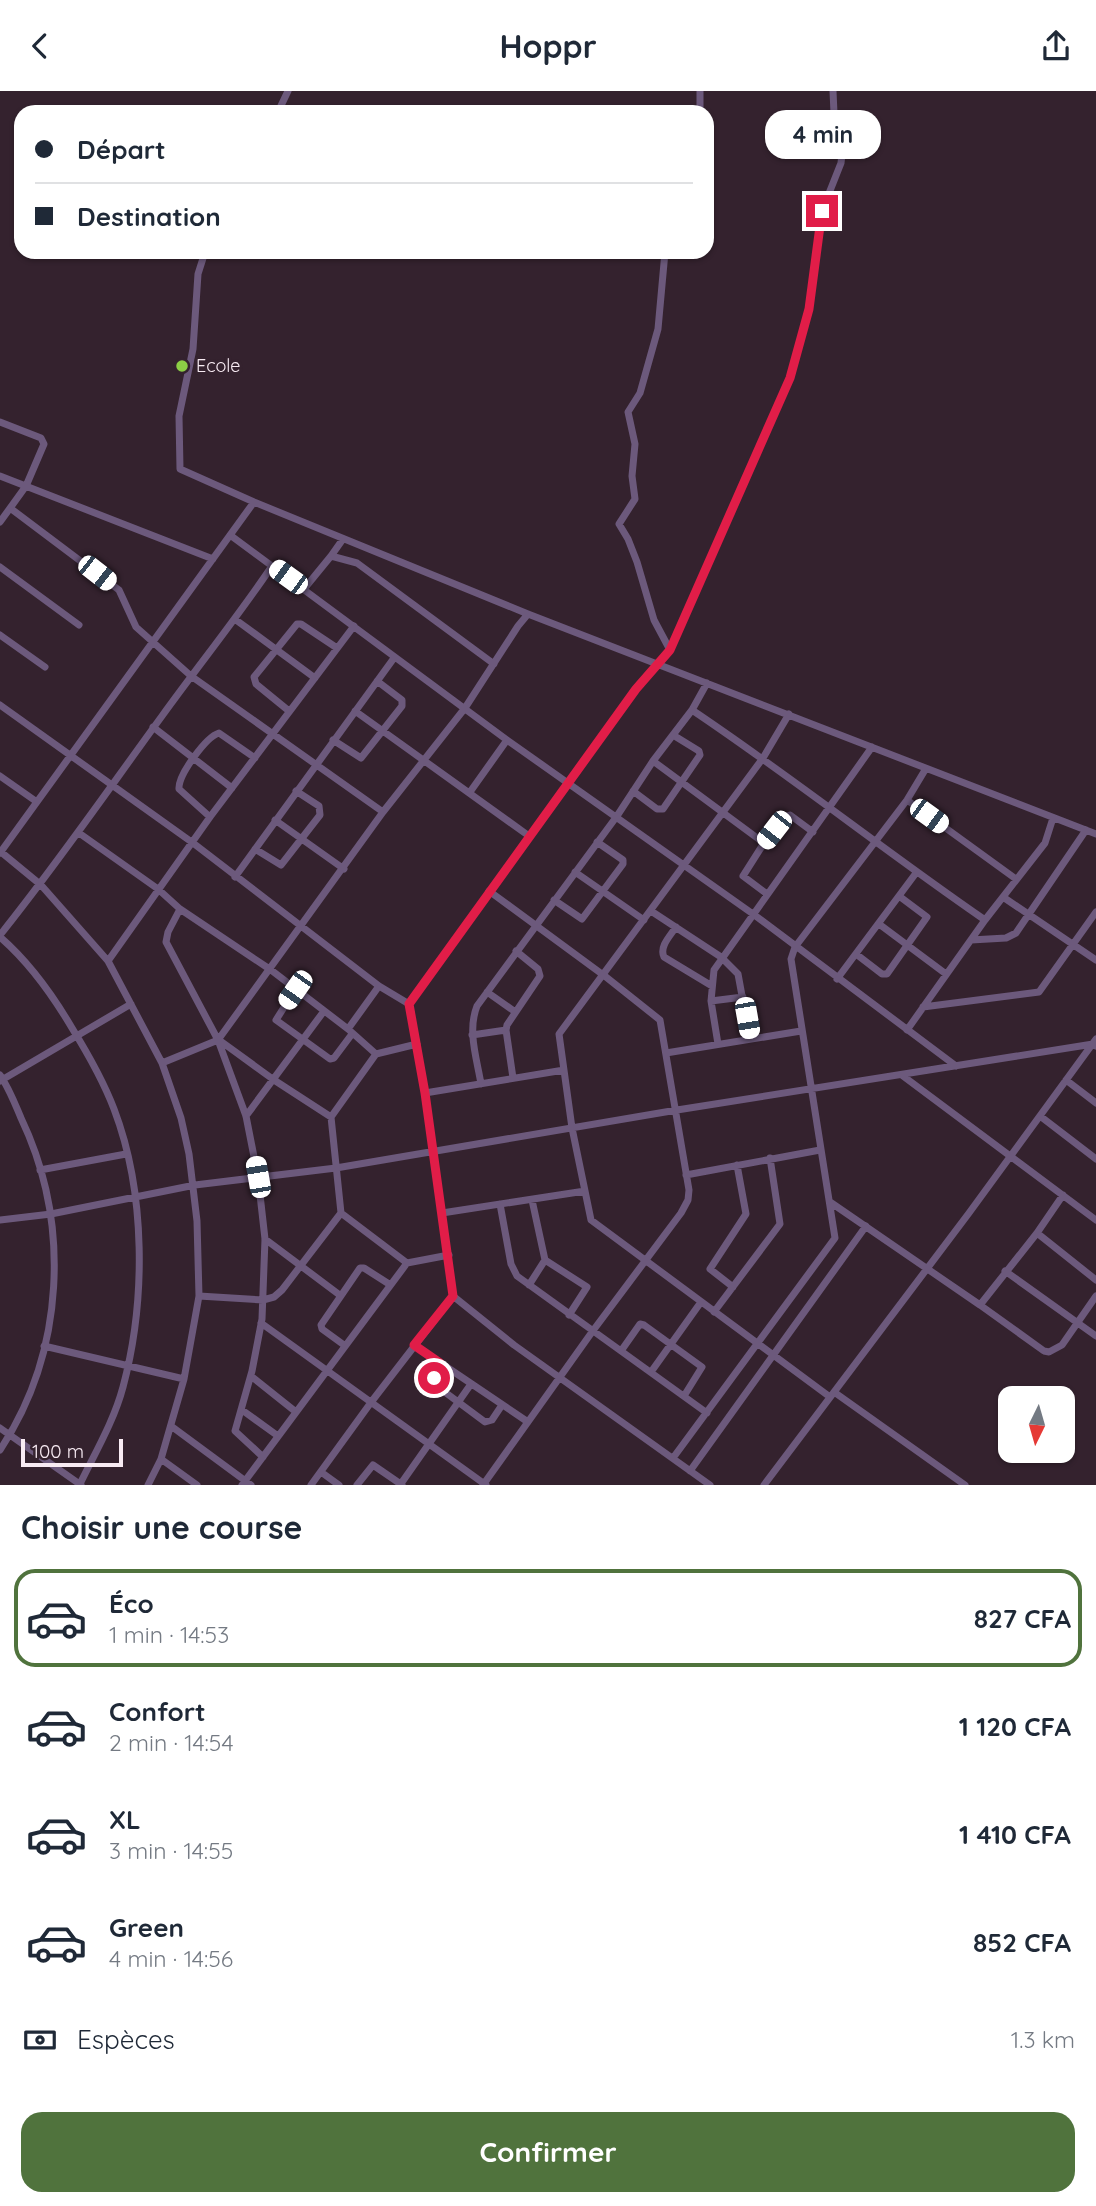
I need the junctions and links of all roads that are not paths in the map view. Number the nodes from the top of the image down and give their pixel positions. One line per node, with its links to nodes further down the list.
1 (833, 91): 25 (street)
2 (203, 259): 7 (street)
3 (664, 259): 25 (street)
4 (0, 422): 6 (street)
5 (0, 476): 6 (street)
6 (26, 486): 8 (street); 13 (street)
7 (254, 502): 10 (street); 11 (street)
8 (10, 507): 9 (street); 22 (street)
9 (0, 522)
10 (230, 535): 13 (street); 14 (street)
11 (343, 539): 12 (street); 17 (street)
12 (331, 555): 16 (street); 27 (street)
13 (213, 559): 22 (street)
14 (272, 566): 16 (street); 18 (street)
15 (0, 567): 19 (street)
16 (304, 589): 20 (street)
17 (528, 614): 27 (street); 28 (street)
18 (236, 620): 24 (street); 30 (street)
19 (79, 625)
20 (354, 626): 23 (street); 26 (street)
21 (0, 635): 29 (street)
22 (153, 642): 30 (street); 47 (street)
23 (337, 647): 24 (street); 31 (street)
24 (276, 650): 31 (street); 37 (street)
25 (670, 650): 28 (street)
26 (394, 658): 32 (street); 35 (street)
27 (494, 663): 35 (street)
28 (657, 664): 33 (street); 56 (street)
29 (45, 667)
30 (191, 676): 40 (street); 42 (street)
31 (315, 678): 37 (street)
32 (377, 681): 38 (street); 41 (street)
33 (707, 684): 36 (street); 39 (street)
34 (0, 705): 47 (street)
35 (465, 708): 45 (street); 51 (street)
36 (692, 710): 43 (street); 49 (street)
37 (289, 711): 42 (street)
38 (355, 711): 41 (street); 44 (street)
39 (789, 714): 46 (street); 49 (street)
40 (153, 727): 50 (street); 58 (street)
41 (382, 730): 44 (street); 51 (street)
42 (274, 733): 48 (street); 53 (street)
43 (673, 735): 52 (street); 57 (street)
44 (333, 740): 53 (street)
45 (507, 740): 56 (street); 61 (street)
46 (872, 747): 54 (street); 65 (street)
47 (71, 754): 58 (street); 64 (street)
48 (255, 758): 50 (street); 59 (street)
49 (763, 758): 65 (street); 67 (street)
50 (193, 759): 59 (street); 69 (street)
51 (424, 759): 61 (street); 66 (street)
52 (653, 761): 57 (street); 62 (street)
53 (316, 763): 60 (street); 66 (street)
54 (925, 769): 63 (street); 70 (street)
55 (0, 776): 64 (street)
56 (568, 783): 68 (street); 76 (street)
57 (681, 783): 62 (street); 67 (street)
58 (112, 785): 74 (street); 80 (street)
59 (232, 788): 69 (street)
60 (296, 791): 71 (street); 77 (street)
61 (470, 792): 76 (street)
62 (633, 792): 68 (street)
63 (907, 800): 79 (street); 89 (street)
64 (37, 802): 83 (street)
65 (830, 808): 73 (street); 79 (street)
66 (383, 812): 85 (street)
67 (722, 814): 81 (street); 84 (street)
68 (617, 816): 78 (street); 84 (street)
69 (210, 817): 80 (street)
70 (1053, 818): 72 (street); 89 (street)
71 (275, 820): 77 (street); 82 (street)
72 (1086, 830): 75 (street); 102 (street)
73 (813, 832): 81 (street); 94 (street)
74 (79, 833): 90 (street); 91 (street)
75 (1096, 834)
76 (529, 836): 93 (street)
77 (302, 839): 82 (street); 85 (street)
78 (597, 842): 86 (street); 92 (street)
79 (875, 842): 87 (street); 113 (street)
80 (193, 843): 88 (street); 91 (street)
81 (764, 843): 94 (street)
82 (255, 849): 88 (street)
83 (0, 852): 90 (street)
84 (684, 865): 99 (street); 101 (street)
85 (344, 869): 106 (street)
86 (575, 872): 92 (street); 97 (street)
87 (916, 873): 95 (street); 104 (street)
88 (235, 877): 106 (street)
89 (1016, 879): 96 (street)
90 (41, 885): 109 (street); 118 (street)
91 (158, 889): 98 (street); 118 (street)
92 (603, 890): 97 (street); 103 (street)
93 (489, 891): 107 (street); 130 (street)
94 (767, 894): 101 (street)
95 (899, 895): 105 (street); 112 (street)
96 (1003, 897): 102 (street); 104 (street)
97 (554, 900): 107 (street)
98 (180, 909): 119 (street); 142 (street)
99 (651, 911): 103 (street); 108 (street)
100 (1096, 912): 111 (street)
101 (753, 914): 113 (street); 116 (street)
102 (1028, 915): 110 (street); 111 (street)
103 (644, 920): 121 (street)
104 (985, 920): 110 (street)
105 (879, 924): 112 (street); 115 (street)
106 (302, 926): 119 (street); 123 (street)
107 (535, 927): 114 (street); 121 (street)
108 (676, 927): 116 (street); 124 (street)
109 (0, 936): 139 (street)
110 (971, 940): 120 (street)
111 (1073, 944): 117 (street); 131 (street)
112 (907, 945): 115 (street); 120 (street)
113 (795, 947): 122 (street); 137 (street)
114 (516, 951): 126 (street); 133 (street)
115 (856, 954): 122 (street)
116 (721, 957): 124 (street); 127 (street)
117 (1096, 960)
118 (108, 961): 129 (street)
119 (271, 970): 125 (street); 142 (street)
120 (947, 974): 131 (street)
121 (603, 975): 146 (street); 150 (street)
122 (837, 979): 135 (street)
123 (379, 986): 130 (street); 136 (street)
124 (712, 986): 128 (street)
125 (295, 990): 132 (street); 140 (street)
126 (487, 992): 133 (street); 138 (street)
127 (743, 997): 128 (street); 141 (street)
128 (711, 1001): 145 (street)
129 (131, 1004): 139 (street); 148 (street)
130 (409, 1004): 144 (street)
131 (923, 1007): 135 (street)
132 (324, 1011): 136 (street); 140 (street)
133 (514, 1011): 134 (street)
134 (506, 1030): 138 (street); 153 (street)
135 (907, 1030): 149 (street)
136 (350, 1031): 140 (street); 147 (street)
137 (801, 1031): 141 (street); 157 (street)
138 (472, 1035): 156 (street)
139 (77, 1036): 152 (street); 167 (street)
140 (303, 1039): 154 (street)
141 (750, 1039): 145 (street)
142 (218, 1040): 148 (street); 154 (street); 162 (street)
143 (1095, 1043): 149 (street); 155 (street)
144 (417, 1044): 147 (street); 158 (street)
145 (718, 1044): 146 (street)
146 (666, 1053): 160 (street)
147 (376, 1054): 163 (street)
148 (162, 1063): 176 (street)
149 (956, 1066): 151 (street)
150 (564, 1070): 153 (street); 164 (street)
151 (903, 1076): 157 (street); 168 (street)
152 (1, 1078): 173 (street)
153 (513, 1078): 156 (street)
154 (274, 1080): 162 (street); 163 (street)
155 (1066, 1080): 159 (street); 161 (street)
156 (481, 1084): 158 (street)
157 (811, 1089): 160 (street); 165 (street)
158 (425, 1093): 166 (street)
159 (1096, 1103)
160 (677, 1110): 164 (street); 174 (street)
161 (1040, 1116): 168 (street); 170 (street)
162 (246, 1117): 175 (street)
163 (331, 1117): 172 (street)
164 (572, 1128): 166 (street); 177 (street)
165 (820, 1150): 169 (street); 181 (street)
166 (434, 1152): 172 (street); 184 (street)
167 (127, 1154): 173 (street); 179 (street)
168 (1011, 1154): 178 (street); 196 (street)
169 (770, 1158): 171 (street); 201 (street)
170 (1096, 1159)
171 (737, 1165): 174 (street); 201 (street)
172 (337, 1168): 175 (street); 183 (street)
173 (40, 1170): 185 (street)
174 (686, 1175): 193 (street)
175 (258, 1177): 176 (street); 190 (street)
176 (195, 1185): 179 (street); 202 (street)
177 (585, 1191): 180 (street); 193 (street)
178 (1063, 1195): 187 (street); 189 (street)
179 (134, 1198): 185 (street); 223 (street)
180 (532, 1200): 182 (street); 192 (street)
181 (830, 1202): 188 (street); 216 (street)
182 (500, 1204): 184 (street); 200 (street)
183 (341, 1213): 194 (street); 195 (street)
184 (442, 1213): 191 (street)
185 (51, 1214): 186 (street); 219 (street)
186 (0, 1220)
187 (1096, 1220)
188 (866, 1226): 196 (street); 221 (street)
189 (1037, 1233): 197 (street); 198 (street)
190 (265, 1239): 195 (street); 206 (street)
191 (449, 1255): 194 (street); 204 (street)
192 (545, 1260): 200 (street); 210 (street)
193 (647, 1261): 207 (street); 213 (street)
194 (407, 1263): 199 (street)
195 (299, 1266): 203 (street); 206 (street)
196 (927, 1268): 208 (street); 230 (street)
197 (1005, 1272): 208 (street); 211 (street)
198 (1096, 1280)
199 (389, 1284): 203 (street); 217 (street)
200 (529, 1285): 210 (street)
201 (733, 1287): 209 (street)
202 (199, 1296): 206 (street); 228 (street)
203 (341, 1296): 217 (street)
204 (453, 1296): 218 (street); 227 (street)
205 (1096, 1296): 211 (street)
206 (263, 1300): 212 (street)
207 (701, 1302): 209 (street); 215 (street)
208 (980, 1305): 211 (street)
209 (714, 1312): 216 (street)
210 (569, 1315): 213 (street)
211 (1078, 1322): 214 (street)
212 (261, 1323): 224 (street); 226 (street)
213 (592, 1332): 220 (street); 227 (street)
214 (1096, 1336)
215 (671, 1343): 220 (street); 225 (street); 231 (street)
216 (756, 1343): 221 (street); 237 (street)
217 (344, 1345): 224 (street)
218 (414, 1345): 222 (street); 232 (street)
219 (44, 1346): 223 (street); 241 (street)
220 (621, 1351): 225 (street)
221 (773, 1356): 230 (street); 248 (street)
222 (440, 1363): 229 (street); 233 (street)
223 (127, 1365): 228 (street); 251 (street)
224 (327, 1369): 232 (street); 236 (street)
225 (651, 1372): 231 (street)
226 (251, 1376): 235 (street); 236 (street)
227 (561, 1378): 238 (street); 246 (street)
228 (184, 1379): 239 (street)
229 (471, 1384): 233 (street); 234 (street)
230 (832, 1394): 260 (street); 261 (street)
231 (684, 1396): 237 (street)
232 (372, 1401): 243 (street); 249 (street)
233 (457, 1403): 234 (street); 243 (street)
234 (502, 1405): 238 (street)
235 (242, 1410): 242 (street); 245 (street)
236 (296, 1412): 242 (street)
237 (707, 1413): 246 (street)
238 (528, 1422): 258 (street)
239 (172, 1426): 247 (street); 250 (street)
240 (0, 1428): 241 (street)
241 (10, 1435): 244 (street); 251 (street)
242 (278, 1436): 245 (street)
243 (430, 1443): 257 (street); 258 (street)
244 (0, 1450)
245 (263, 1457): 250 (street)
246 (673, 1458): 248 (street)
247 (161, 1459): 252 (street); 253 (street)
248 (690, 1471): 259 (street)
249 (321, 1472): 254 (street); 255 (street)
250 (247, 1484)
251 (80, 1485)
252 (148, 1485)
253 (197, 1485)
254 (311, 1485)
255 (339, 1485)
256 (357, 1485): 257 (street)
257 (401, 1485)
258 (485, 1485)
259 (710, 1485)
260 (764, 1485)
261 (965, 1485)

